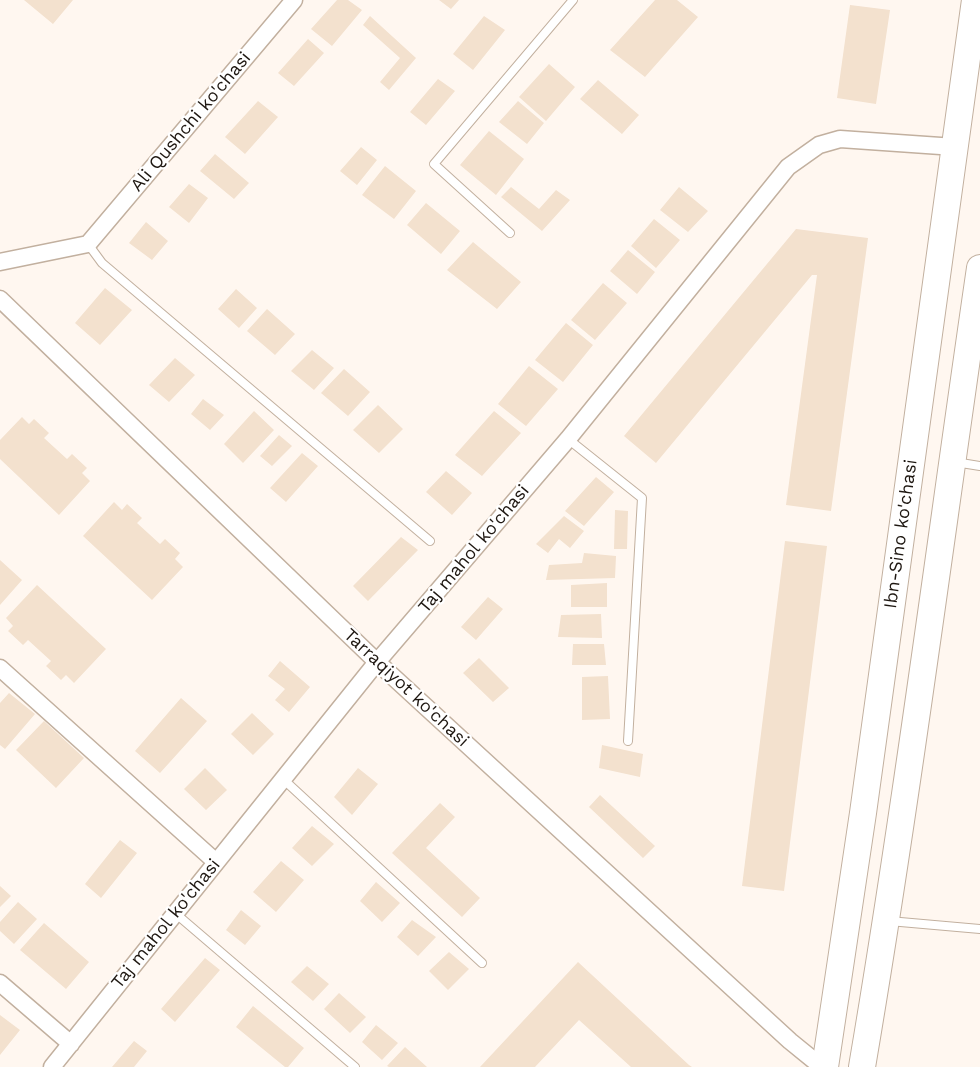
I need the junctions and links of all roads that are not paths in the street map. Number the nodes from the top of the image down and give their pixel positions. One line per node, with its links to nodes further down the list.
1 (294, 0): 6 (street, Ali Qushchi ko'chasi)
2 (573, 0): 5 (lane)
3 (975, 0): 4 (main road, Ibn-Sino ko'chasi)
4 (955, 147): 10 (street, Taj mahol ko'chasi); 27 (main road, Ibn-Sino ko'chasi)
5 (510, 233)
6 (88, 244): 7 (street); 13 (lane)
7 (0, 262)
8 (980, 268): 11 (main road)
9 (0, 299): 14 (street, Tarraqiyot ko'chasi)
10 (568, 439): 14 (street, Taj mahol ko'chasi); 16 (lane)
11 (952, 462): 12 (lane); 20 (main road)
12 (980, 466)
13 (430, 541)
14 (377, 662): 17 (street, Taj mahol ko'chasi); 27 (street, Tarraqiyot ko'chasi)
15 (0, 668): 18 (street)
16 (628, 741)
17 (283, 779): 18 (street, Taj mahol ko'chasi); 22 (lane)
18 (216, 862): 19 (street, Taj mahol ko'chasi)
19 (175, 913): 24 (street, Taj mahol ko'chasi); 26 (lane)
20 (885, 921): 21 (lane); 28 (main road)
21 (980, 929)
22 (482, 963)
23 (0, 983): 24 (street)
24 (71, 1044): 25 (street, Taj mahol ko'chasi)
25 (52, 1067)
26 (355, 1067)
27 (823, 1067)
28 (862, 1067)

